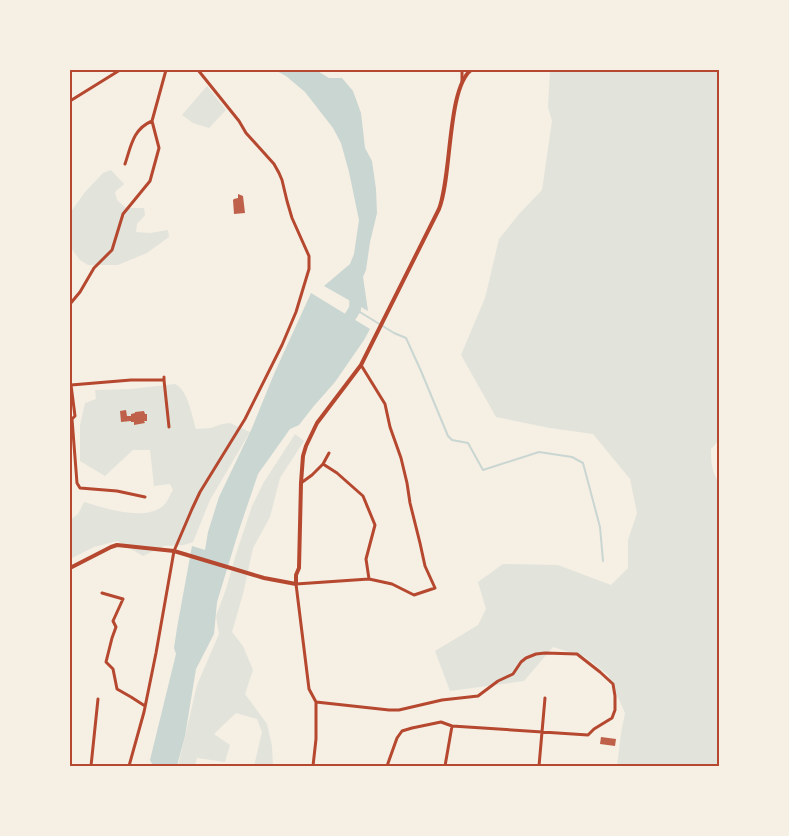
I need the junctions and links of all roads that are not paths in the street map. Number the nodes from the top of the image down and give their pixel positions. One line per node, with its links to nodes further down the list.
1 (120, 70): 7 (street)
2 (166, 70): 8 (street)
3 (198, 70): 19 (street)
4 (462, 70): 6 (street)
5 (471, 70): 6 (street)
6 (462, 81): 11 (street)
7 (70, 101)
8 (152, 121): 9 (street); 10 (street)
9 (125, 164)
10 (70, 304)
11 (361, 365): 17 (street); 21 (street)
12 (70, 384): 13 (street); 14 (street)
13 (71, 420): 18 (street)
14 (169, 427)
15 (329, 453): 16 (street)
16 (323, 464): 17 (street); 21 (street)
17 (301, 483): 19 (street)
18 (146, 497)
19 (175, 552): 20 (street); 26 (street)
20 (70, 568)
21 (369, 579): 25 (street)
22 (102, 593): 26 (street)
23 (545, 698): 28 (street)
24 (98, 699): 30 (street)
25 (316, 702): 28 (street); 29 (street)
26 (145, 706): 31 (street)
27 (452, 726): 28 (street); 32 (street); 33 (street)
28 (542, 732): 34 (street)
29 (314, 765)
30 (91, 766)
31 (129, 766)
32 (387, 766)
33 (445, 766)
34 (539, 766)

